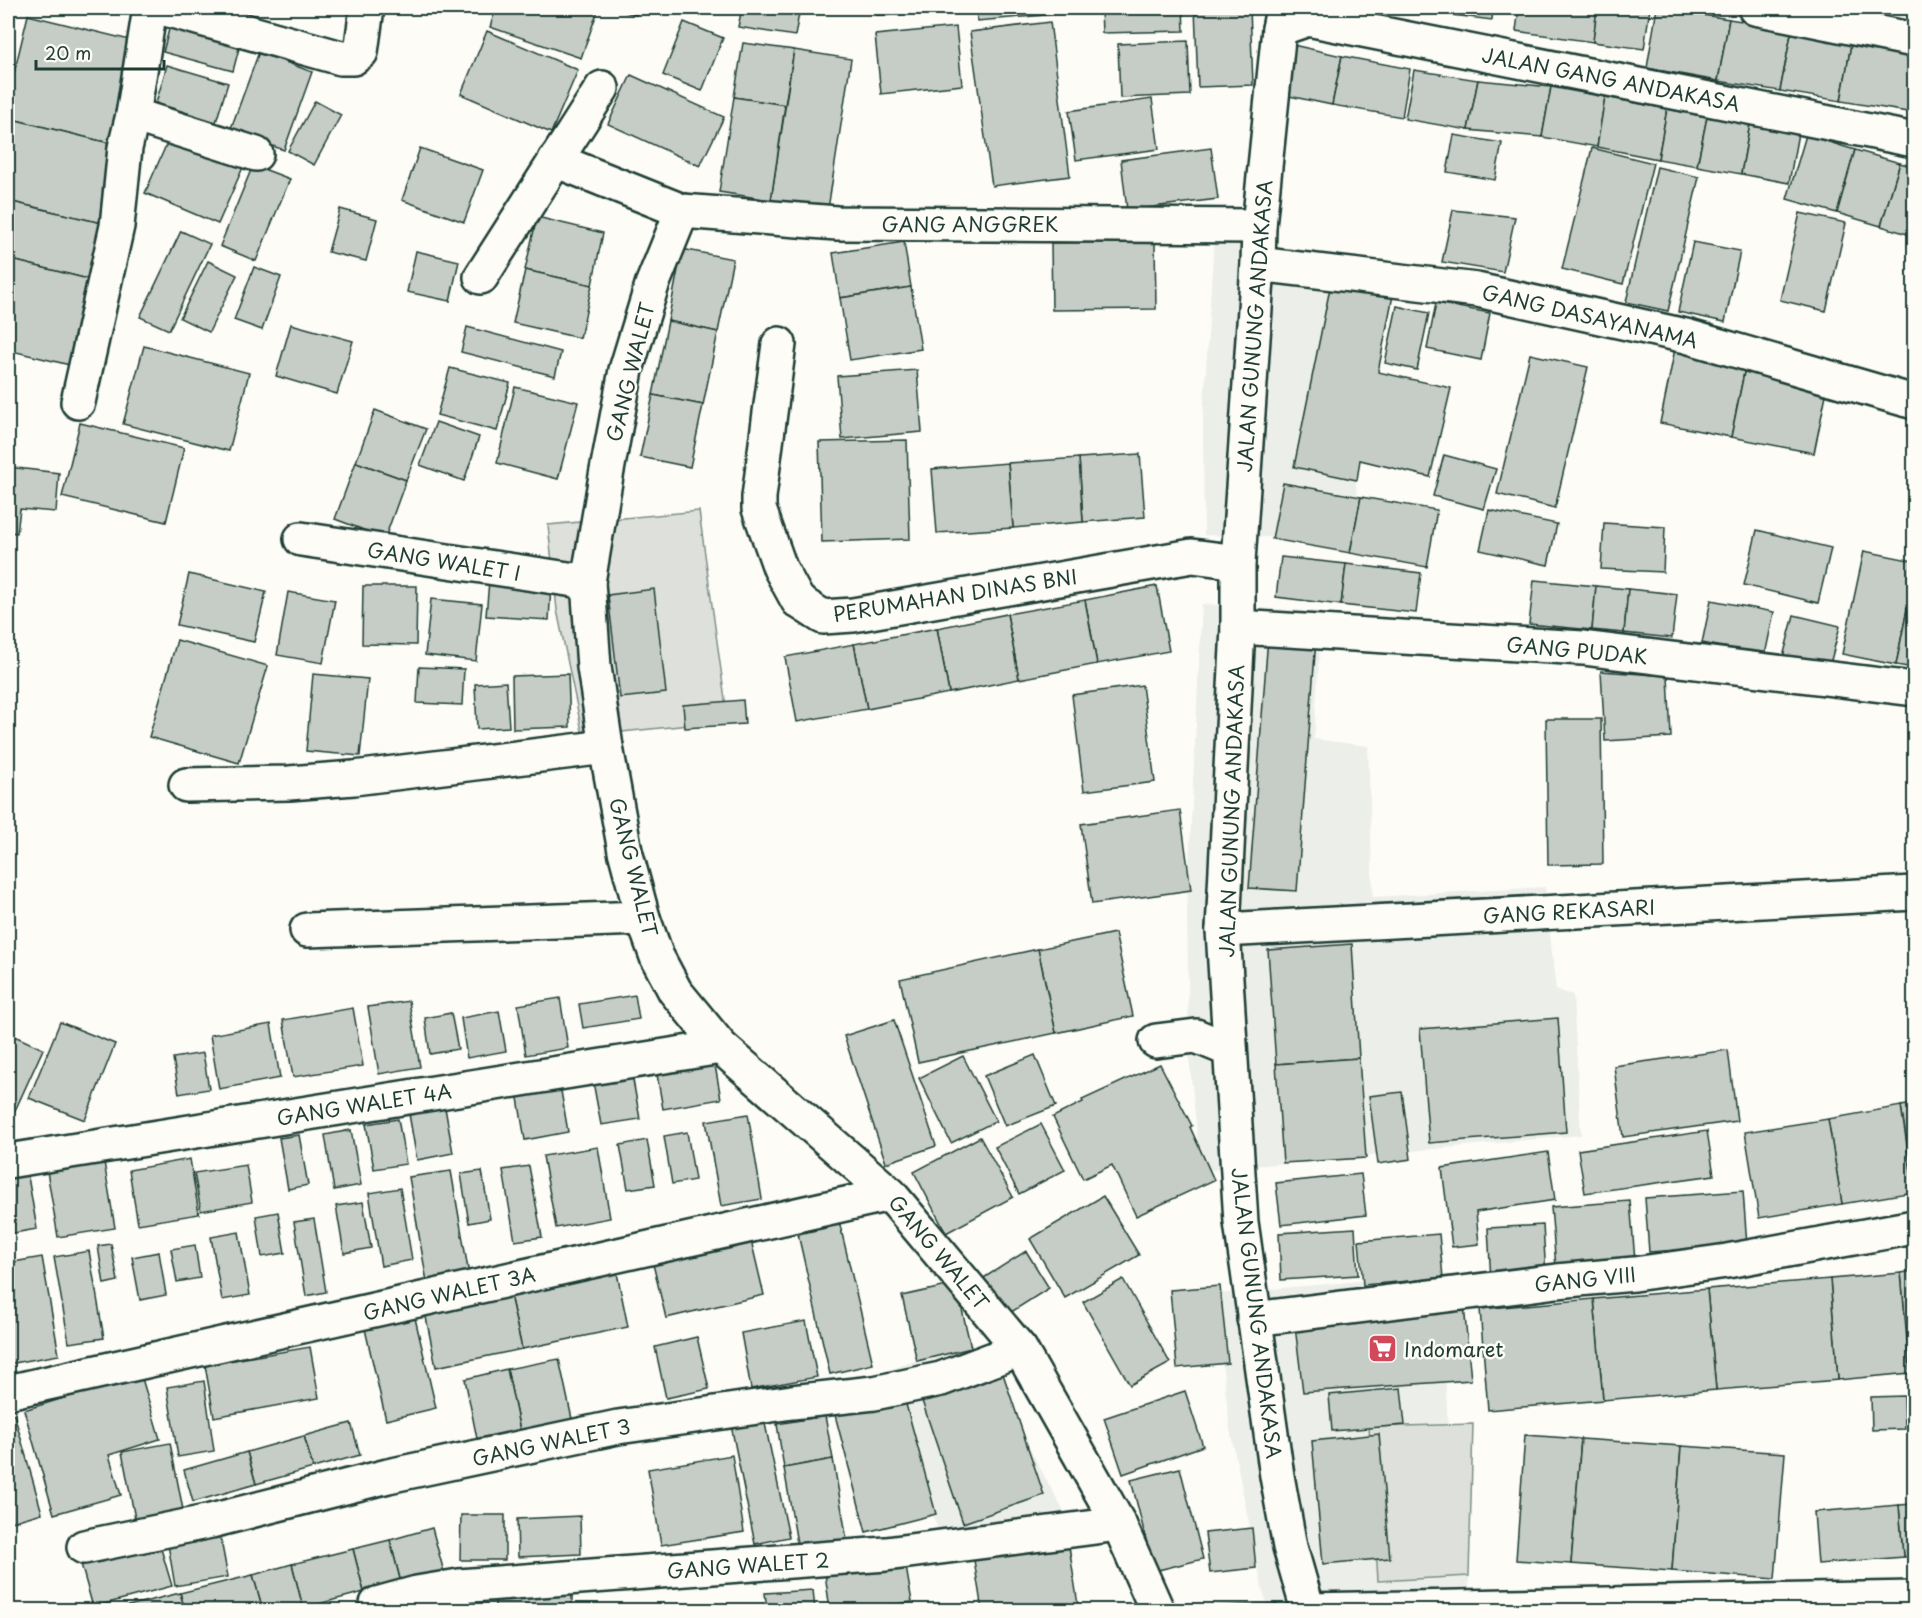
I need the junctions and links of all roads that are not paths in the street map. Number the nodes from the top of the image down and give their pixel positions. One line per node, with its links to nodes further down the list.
1 (150, 8): 8 (street)
2 (162, 8): 3 (street)
3 (367, 8)
4 (1755, 8): 6 (street)
5 (1290, 18): 9 (street, JALAN GANG ANDAKASA); 13 (street, JALAN GUNUNG ANDAKASA)
6 (1914, 40)
7 (602, 88): 11 (street)
8 (134, 115): 10 (street); 17 (street)
9 (1914, 140)
10 (256, 154)
11 (555, 160): 12 (street, GANG ANGGREK); 15 (street)
12 (682, 211): 13 (street, GANG ANGGREK); 21 (street, GANG WALET)
13 (1259, 226): 14 (street, JALAN GUNUNG ANDAKASA)
14 (1258, 264): 18 (street, GANG DASAYANAMA); 20 (street, JALAN GUNUNG ANDAKASA)
15 (481, 278)
16 (779, 344): 20 (street, PERUMAHAN DINAS BNI)
17 (78, 402)
18 (1914, 402)
19 (301, 539): 21 (street, GANG WALET I)
20 (1238, 562): 22 (street, JALAN GUNUNG ANDAKASA)
21 (588, 582): 24 (street, GANG WALET)
22 (1238, 627): 23 (street, GANG PUDAK); 29 (street, JALAN GUNUNG ANDAKASA)
23 (1914, 689)
24 (606, 747): 25 (street); 27 (street, GANG WALET)
25 (186, 785)
26 (1914, 893): 29 (street, GANG REKASARI)
27 (643, 918): 28 (street); 31 (street, GANG WALET)
28 (307, 930)
29 (1223, 930): 32 (street, JALAN GUNUNG ANDAKASA)
30 (1156, 1041): 32 (street)
31 (721, 1047): 33 (street, GANG WALET 4A); 34 (street, GANG WALET)
32 (1230, 1050): 36 (street, JALAN GUNUNG ANDAKASA)
33 (8, 1161)
34 (890, 1194): 37 (street, GANG WALET); 38 (street, GANG WALET 3A)
35 (1914, 1227): 36 (street, GANG VIII)
36 (1254, 1319): 43 (street, JALAN GUNUNG ANDAKASA)
37 (1020, 1349): 39 (street, GANG WALET); 40 (street, GANG WALET 3)
38 (8, 1392)
39 (1119, 1524): 42 (street, GANG WALET 2); 44 (street, GANG WALET)
40 (84, 1547)
41 (1914, 1598): 43 (street)
42 (377, 1604)
43 (1308, 1610)
44 (1157, 1611)

